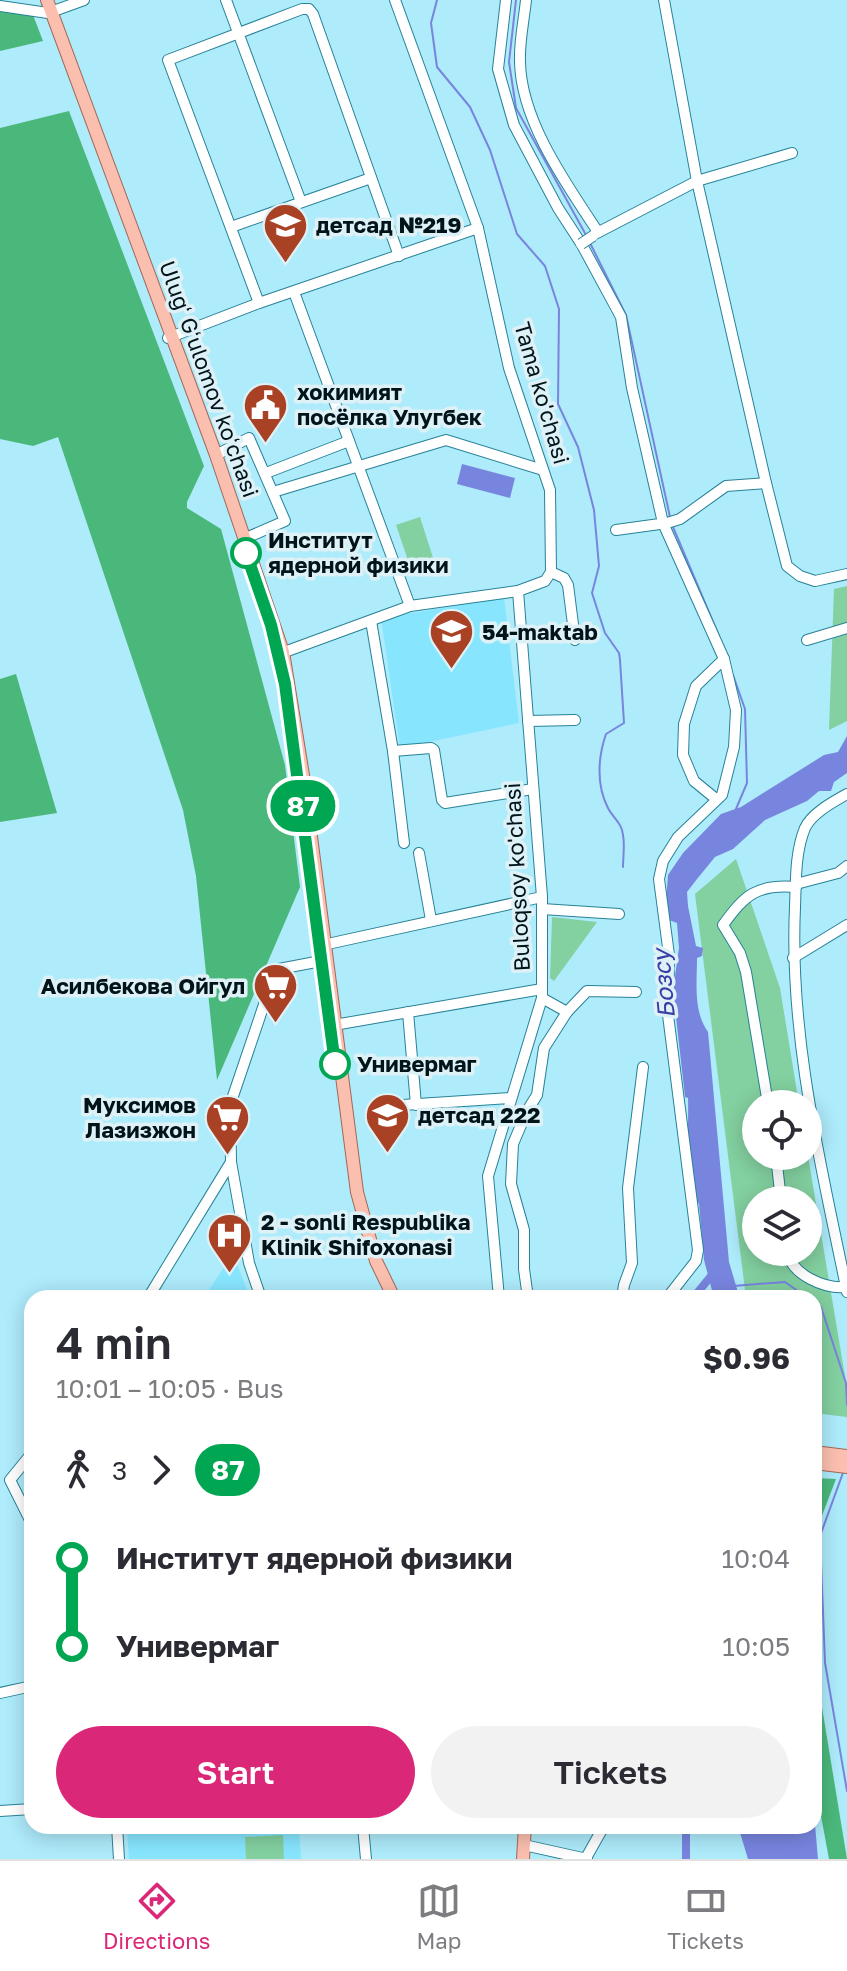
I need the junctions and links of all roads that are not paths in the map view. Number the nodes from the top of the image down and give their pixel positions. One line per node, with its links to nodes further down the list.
1 (84, 0): 8 (street)
2 (226, 0): 9 (street)
3 (395, 0): 15 (street, Tama ko'chasi)
4 (506, 0): 17 (street)
5 (526, 0): 16 (street)
6 (664, 0): 12 (street)
7 (0, 6): 8 (street)
8 (47, 6): 21 (main road, Ulugʻ Gʻulomov koʻchasi)
9 (239, 33): 11 (street); 13 (street); 14 (street)
10 (792, 153): 12 (street)
11 (371, 178): 13 (street); 18 (street)
12 (697, 181): 16 (street); 27 (street)
13 (301, 202): 14 (street)
14 (231, 227): 20 (street)
15 (478, 228): 18 (street); 25 (street, Tama ko'chasi)
16 (595, 234): 17 (street, bridge)
17 (582, 244): 29 (street)
18 (399, 256): 19 (street)
19 (294, 292): 20 (street); 22 (street)
20 (259, 303): 21 (street)
21 (170, 337): 23 (main road, Ulugʻ Gʻulomov koʻchasi); 40 (main road, Ulugʻ Gʻulomov koʻchasi)
22 (349, 441): 24 (street); 26 (street)
23 (216, 455): 26 (street); 31 (main road, Ulugʻ Gʻulomov koʻchasi)
24 (358, 465): 25 (street); 28 (street); 35 (street)
25 (543, 470): 32 (street, Tama ko'chasi)
26 (266, 473): 28 (street)
27 (766, 483): 29 (street); 33 (street)
28 (273, 492): 31 (street)
29 (665, 523): 30 (street); 41 (street)
30 (616, 530)
31 (246, 538): 40 (main road, Ulugʻ Gʻulomov koʻchasi)
32 (551, 572): 34 (street); 38 (street)
33 (847, 574)
34 (518, 591): 35 (street); 43 (street, Buloqsoy ko'chasi)
35 (410, 606): 36 (street)
36 (371, 621): 40 (street); 44 (street)
37 (847, 628): 39 (street)
38 (575, 640)
39 (807, 640)
40 (281, 653): 56 (main road, Ulugʻ Gʻulomov koʻchasi); 58 (main road, Ulugʻ Gʻulomov koʻchasi)
41 (724, 659): 47 (street); 47 (street)
42 (575, 720): 43 (street)
43 (528, 721): 45 (street, Buloqsoy ko'chasi)
44 (393, 751): 45 (street); 48 (street)
45 (533, 789): 52 (street, Buloqsoy ko'chasi)
46 (847, 794): 51 (street)
47 (716, 799): 78 (street)
48 (404, 843)
49 (419, 853): 54 (street)
50 (847, 866): 51 (street)
51 (796, 886): 57 (street); 65 (street)
52 (542, 903): 53 (street); 54 (street); 60 (street, Buloqsoy ko'chasi)
53 (619, 914)
54 (431, 920): 56 (street)
55 (847, 925): 57 (street)
56 (323, 945): 63 (main road, Ulugʻ Gʻulomov koʻchasi)
57 (793, 958): 79 (street)
58 (321, 961): 69 (street); 73 (main road, Ulugʻ Gʻulomov koʻchasi)
59 (636, 992): 62 (street)
60 (542, 994): 61 (street); 62 (street); 66 (street, Buloqsoy ko'chasi)
61 (408, 1012): 63 (street); 67 (street)
62 (567, 1012): 76 (street)
63 (334, 1025): 74 (main road, Ulugʻ Gʻulomov koʻchasi)
64 (643, 1067): 77 (street)
65 (766, 1090)
66 (511, 1098): 67 (street); 75 (street, Buloqsoy ko'chasi)
67 (416, 1105): 68 (street)
68 (387, 1106)
69 (231, 1162): 71 (street); 72 (street)
70 (794, 1266): 79 (street)
71 (153, 1290)
72 (258, 1290)
73 (387, 1290)
74 (388, 1290)
75 (498, 1290)
76 (527, 1290)
77 (623, 1290)
78 (673, 1290)
79 (846, 1290)
80 (822, 1456): 82 (main road)
81 (847, 1456): 82 (main road)
82 (832, 1460): 83 (main road); 85 (main road)
83 (822, 1462)
84 (24, 1463): 86 (street)
85 (847, 1467)
86 (24, 1508)
87 (24, 1688): 88 (street)
88 (0, 1693)
89 (24, 1810): 90 (street)
90 (0, 1811)
91 (117, 1834): 95 (street)
92 (364, 1834): 96 (street)
93 (600, 1834): 97 (street)
94 (523, 1852): 97 (street)
95 (119, 1859)
96 (366, 1859)
97 (586, 1859)

